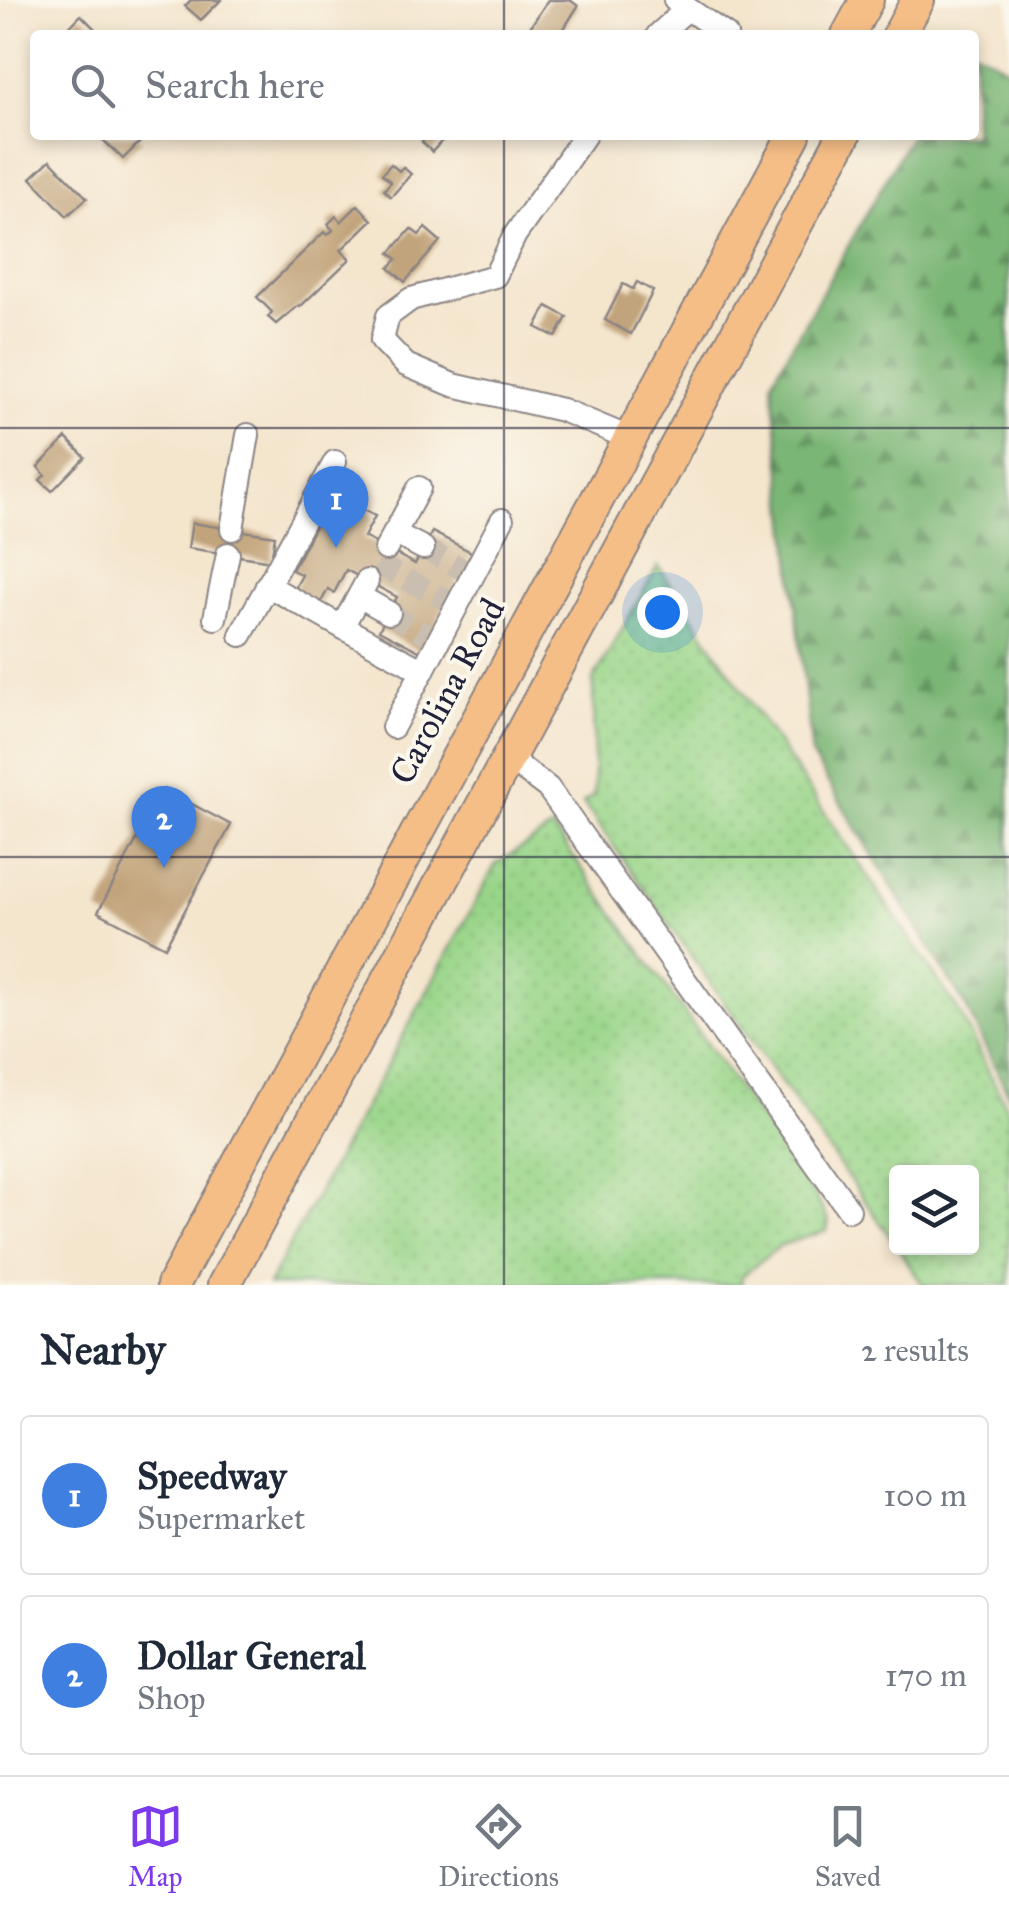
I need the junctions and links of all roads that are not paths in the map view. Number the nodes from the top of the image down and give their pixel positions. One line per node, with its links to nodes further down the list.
1 (867, 0): 6 (highway)
2 (918, 0): 7 (highway)
3 (681, 5): 4 (street); 5 (street)
4 (662, 30)
5 (718, 30)
6 (851, 30)
7 (902, 30)
8 (582, 140): 12 (street)
9 (791, 140): 12 (highway, Carolina Road)
10 (841, 140): 27 (highway)
11 (248, 435): 16 (street)
12 (629, 438): 26 (highway, Carolina Road)
13 (335, 462): 19 (street)
14 (419, 488): 17 (street)
15 (502, 520): 24 (street)
16 (232, 529)
17 (423, 548)
18 (228, 554): 21 (street)
19 (267, 586): 22 (street); 23 (street)
20 (389, 613): 22 (street)
21 (215, 618)
22 (342, 627): 24 (street)
23 (241, 634)
24 (423, 671): 25 (street)
25 (393, 727)
26 (454, 762): 27 (highway); 29 (highway, Carolina Road)
27 (502, 771): 28 (street); 30 (highway)
28 (849, 1210)
29 (173, 1285)
30 (224, 1285)

